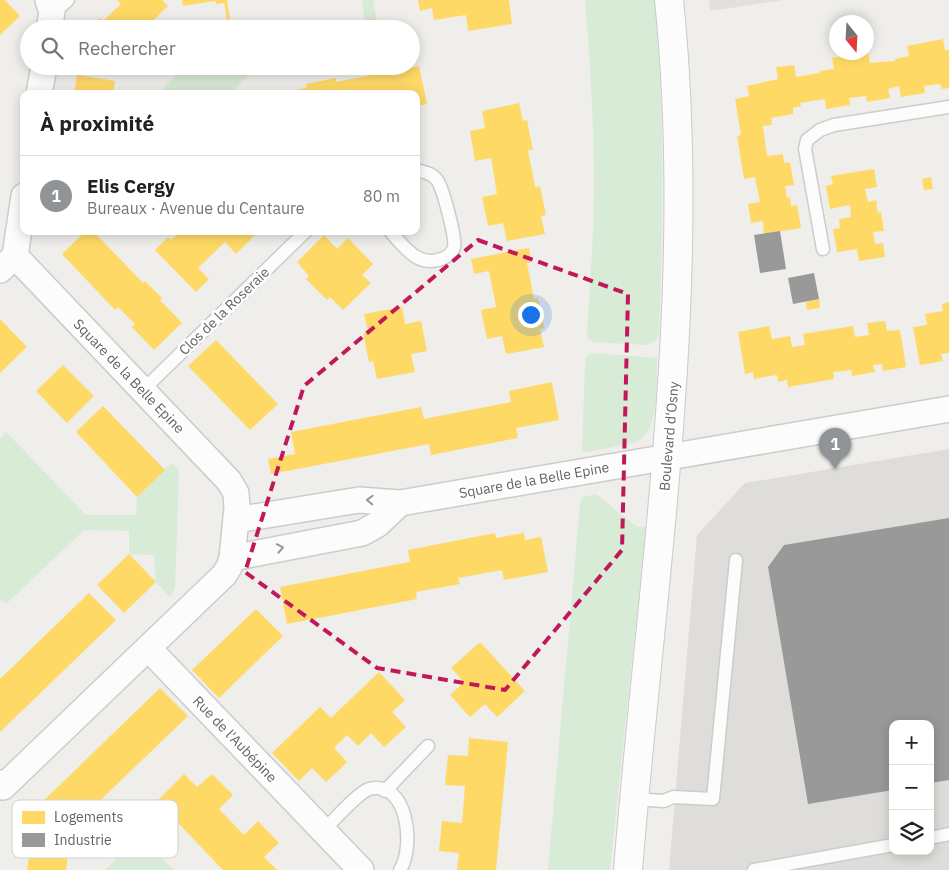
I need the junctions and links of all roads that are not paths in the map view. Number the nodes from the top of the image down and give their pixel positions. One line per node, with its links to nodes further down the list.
1 (669, 0): 13 (main road, Boulevard d'Osny)
2 (43, 75): 3 (street)
3 (41, 90)
4 (949, 107): 9 (lane)
5 (420, 171): 8 (lane)
6 (20, 212): 10 (street)
7 (302, 235): 11 (lane, Clos de la Roseraie)
8 (394, 235)
9 (823, 249)
10 (7, 263): 11 (street, Square de la Belle Epine)
11 (143, 390): 15 (street, Square de la Belle Epine)
12 (949, 409): 13 (street, Square de la Belle Epine)
13 (668, 456): 14 (street, Square de la Belle Epine); 22 (main road, Boulevard d'Osny)
14 (400, 503): 15 (street, Square de la Belle Epine, one-way to 15); 16 (street, one-way to 14)
15 (236, 520): 16 (street, Square de la Belle Epine)
16 (232, 558): 18 (street, Square de la Belle Epine)
17 (736, 560): 22 (lane)
18 (148, 648): 20 (street, Square de la Belle Epine); 23 (street, Rue de l'Aubépine)
19 (428, 746): 21 (lane)
20 (1, 787)
21 (385, 790): 23 (lane); 28 (lane)
22 (634, 799): 29 (main road, Boulevard d'Osny)
23 (323, 830): 27 (street, Rue de l'Aubépine)
24 (949, 834): 25 (lane)
25 (934, 837)
26 (889, 846): 30 (lane)
27 (361, 870)
28 (400, 870)
29 (628, 870)
30 (754, 870)

